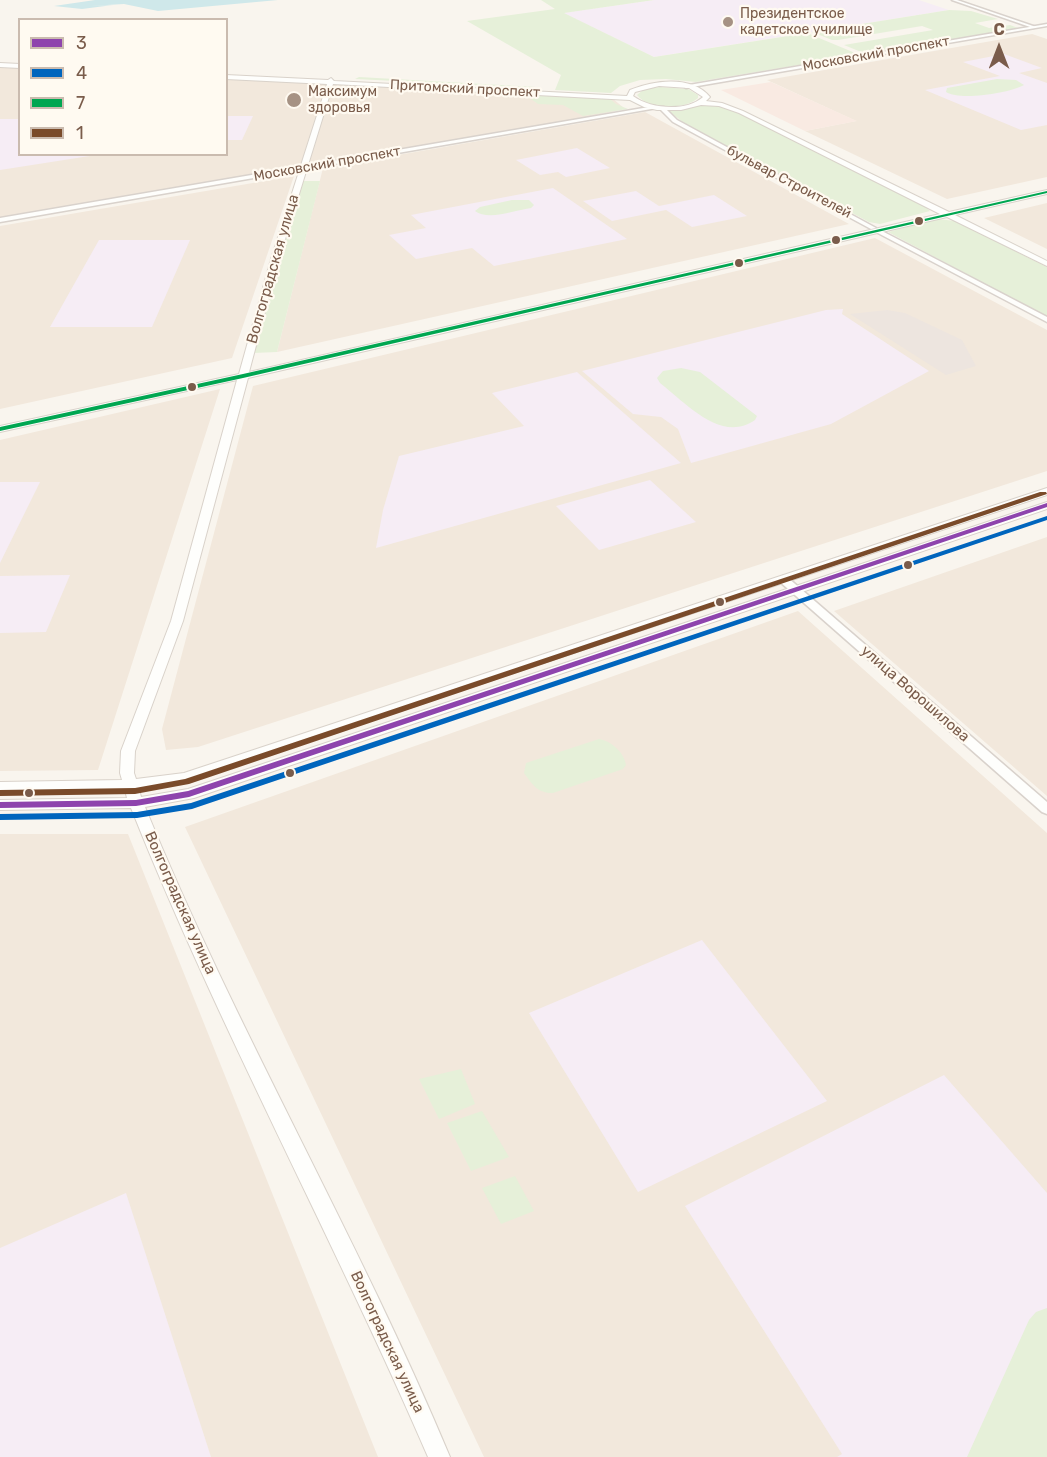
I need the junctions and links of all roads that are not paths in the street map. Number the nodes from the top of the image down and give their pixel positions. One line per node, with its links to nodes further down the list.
1 (954, 0): 3 (street)
2 (1047, 25): 3 (street, Московский проспект)
3 (1034, 27): 4 (street); 9 (street, Московский проспект)
4 (1047, 31)
5 (0, 64): 6 (main road)
6 (18, 65)
7 (228, 76): 8 (main road, Притомский проспект)
8 (330, 81): 12 (main road, Притомский проспект); 16 (main road, Волгоградская улица)
9 (705, 84): 10 (street, Московский проспект); 11 (street)
10 (686, 86): 11 (main road); 12 (main road)
11 (700, 90): 13 (main road)
12 (630, 96): 14 (main road)
13 (704, 100): 15 (main road); 18 (main road)
14 (637, 107): 15 (main road); 16 (street, Московский проспект)
15 (658, 107): 20 (street, бульвар Строителей)
16 (302, 168): 19 (street, Московский проспект); 24 (main road, Волгоградская улица)
17 (1047, 191): 18 (main road)
18 (950, 213): 20 (main road); 21 (main road); 22 (main road)
19 (0, 220)
20 (876, 230): 23 (street, бульвар Строителей); 24 (main road)
21 (1047, 258)
22 (1047, 264)
23 (1047, 320)
24 (243, 374): 25 (main road); 26 (main road); 31 (main road, Волгоградская улица)
25 (0, 424)
26 (0, 429)
27 (1047, 491): 29 (main road)
28 (1047, 506): 30 (main road)
29 (783, 579): 30 (street, улица Ворошилова); 31 (main road)
30 (795, 591): 33 (main road); 35 (street, улица Ворошилова)
31 (131, 785): 32 (main road); 33 (main road, Волгоградская улица)
32 (0, 787)
33 (136, 803): 34 (main road); 36 (main road, Волгоградская улица)
34 (0, 805)
35 (1047, 809)
36 (439, 1457)

